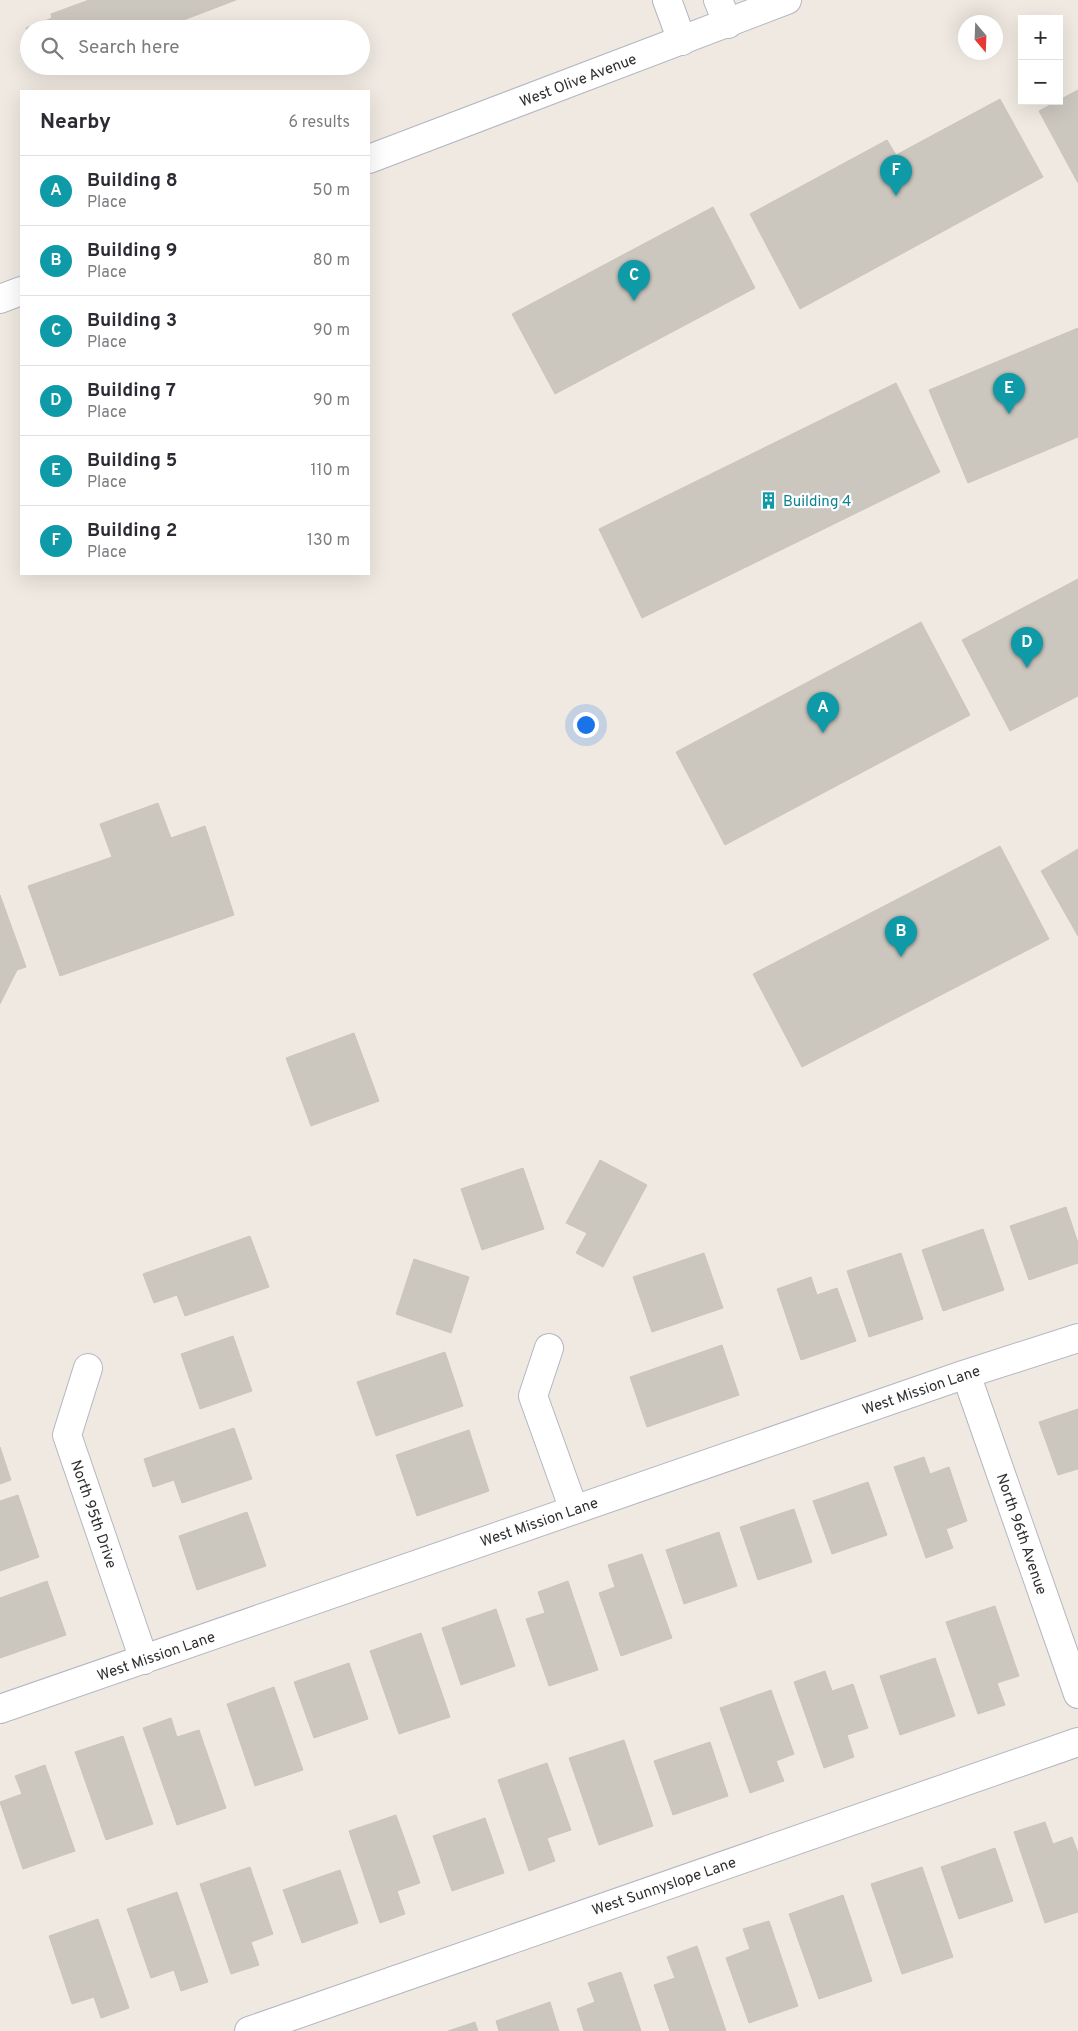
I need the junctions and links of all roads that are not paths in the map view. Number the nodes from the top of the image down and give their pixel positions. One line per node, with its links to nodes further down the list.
1 (667, 0): 4 (street)
2 (788, 0): 3 (street, West Olive Avenue)
3 (723, 12): 4 (street, West Olive Avenue)
4 (682, 41): 5 (street, West Olive Avenue)
5 (370, 160)
6 (20, 291): 7 (street)
7 (0, 299)
8 (1078, 1338): 11 (street, West Mission Lane)
9 (549, 1348): 12 (street)
10 (88, 1368): 13 (street, North 95th Drive)
11 (966, 1374): 12 (street, West Mission Lane); 14 (street, North 96th Avenue)
12 (574, 1510): 13 (street, West Mission Lane)
13 (144, 1660): 15 (street, West Mission Lane)
14 (1078, 1694)
15 (0, 1710)
16 (1078, 1742): 17 (street, West Sunnyslope Lane)
17 (249, 2031)

